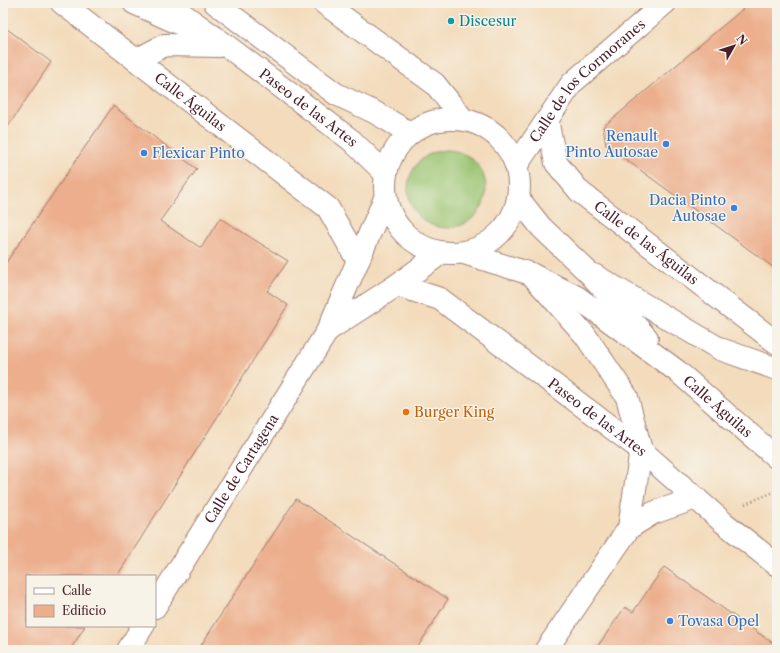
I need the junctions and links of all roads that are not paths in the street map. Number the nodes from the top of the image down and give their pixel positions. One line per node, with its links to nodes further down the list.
1 (62, 3): 8 (street, Calle Águilas)
2 (134, 3): 7 (street, Paseo de las Artes)
3 (167, 3): 7 (street, Paseo de las Artes)
4 (215, 3): 11 (street)
5 (324, 3): 9 (street)
6 (665, 3): 10 (street, Calle de los Cormoranes)
7 (228, 46): 8 (street); 13 (street, Paseo de las Artes)
8 (136, 60): 18 (street, Calle Águilas)
9 (462, 120): 11 (street); 12 (street)
10 (548, 120): 12 (street, Calle de los Cormoranes); 23 (street, Calle de las Águilas)
11 (410, 133): 13 (street)
12 (516, 166): 15 (street)
13 (385, 173): 14 (street)
14 (385, 198): 16 (street); 18 (street, Calle de Cartagena)
15 (518, 198): 17 (street); 19 (street)
16 (441, 253): 17 (street); 21 (street, Calle de Cartagena)
17 (464, 253): 20 (street)
18 (358, 261): 22 (street, Calle de Cartagena)
19 (589, 273): 24 (street); 25 (street)
20 (530, 274): 25 (street); 26 (street, Paseo de las Artes)
21 (397, 285): 22 (street, Calle de Cartagena); 26 (street, Paseo de las Artes)
22 (328, 330): 31 (street, Calle de Cartagena)
23 (777, 344)
24 (777, 369)
25 (677, 371): 27 (street, Calle Águilas)
26 (641, 450): 28 (street); 29 (street)
27 (777, 458)
28 (696, 498): 29 (street); 30 (street)
29 (628, 528): 34 (street)
30 (777, 565)
31 (156, 605)
32 (142, 627): 33 (street)
33 (128, 650)
34 (546, 650)

